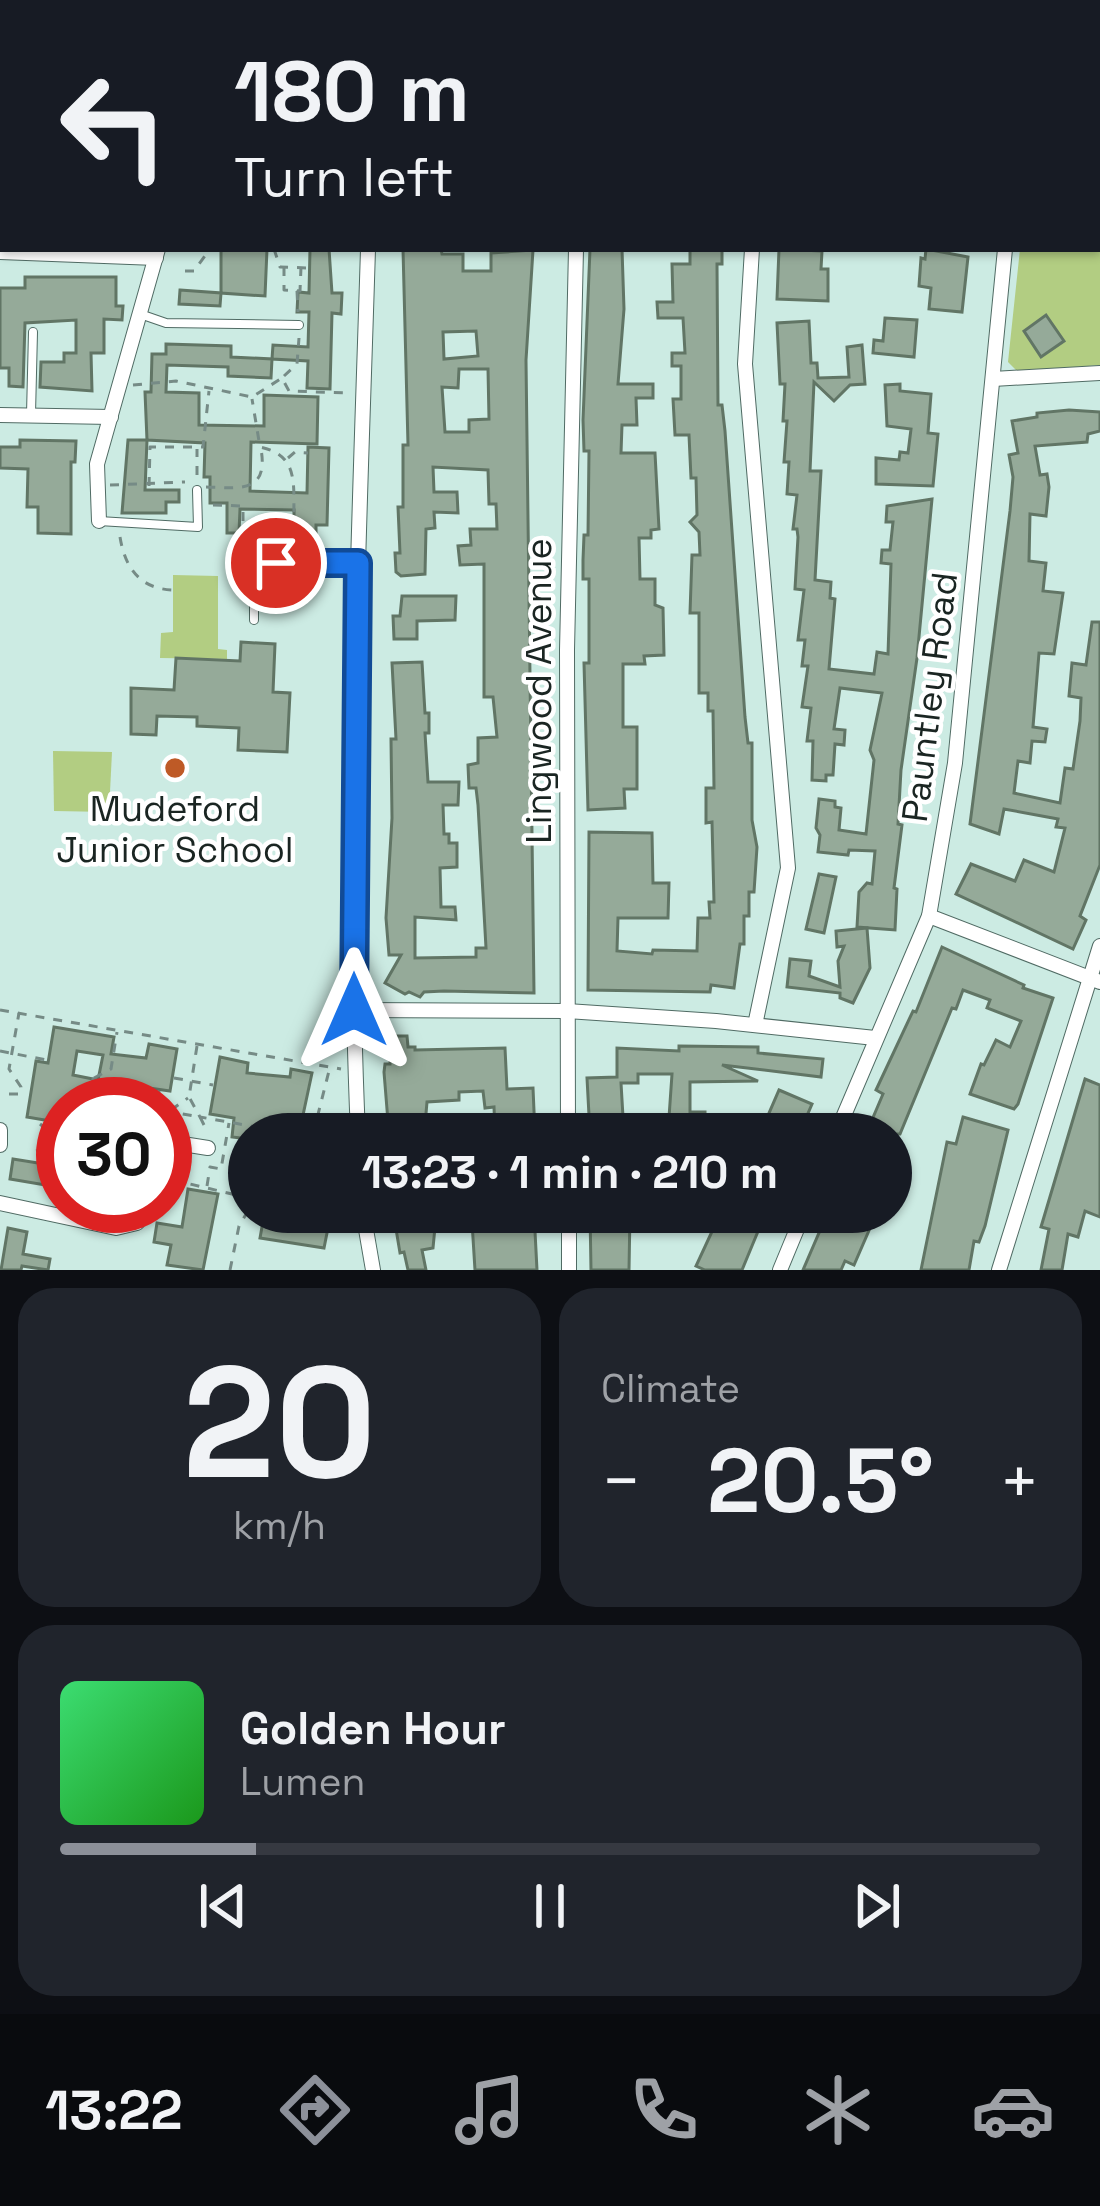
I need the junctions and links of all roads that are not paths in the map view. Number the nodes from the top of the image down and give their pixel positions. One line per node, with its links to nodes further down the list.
1 (124, 252): 6 (street)
2 (368, 252): 18 (street)
3 (576, 252): 25 (street, Lingwood Avenue)
4 (752, 252): 26 (street)
5 (1006, 252): 11 (street, Pauntley Road)
6 (157, 253): 7 (street)
7 (140, 314): 8 (lane); 14 (street)
8 (299, 325)
9 (33, 332): 13 (lane)
10 (1100, 373): 11 (street)
11 (993, 380): 21 (street, Pauntley Road)
12 (0, 415): 13 (street)
13 (31, 416): 14 (street)
14 (110, 417): 16 (street)
15 (197, 490): 16 (lane)
16 (100, 520)
17 (316, 562): 18 (lane); 19 (lane); 20 (lane)
18 (358, 563): 24 (street)
19 (315, 583)
20 (254, 620)
21 (929, 916): 23 (street); 27 (street, Pauntley Road)
22 (1100, 946): 23 (street)
23 (1095, 980): 43 (street)
24 (354, 1010): 25 (street); 28 (street)
25 (568, 1011): 26 (street); 29 (street, Lingwood Avenue)
26 (755, 1025): 27 (street)
27 (875, 1038): 30 (street, Pauntley Road)
28 (357, 1113)
29 (568, 1113)
30 (845, 1113)
31 (0, 1130): 32 (street)
32 (0, 1144)
33 (192, 1145): 34 (street)
34 (208, 1148)
35 (0, 1203): 36 (street)
36 (36, 1211)
37 (367, 1233): 40 (street)
38 (568, 1233): 41 (street)
39 (795, 1233): 42 (street)
40 (373, 1270)
41 (569, 1270)
42 (780, 1270)
43 (999, 1270)

